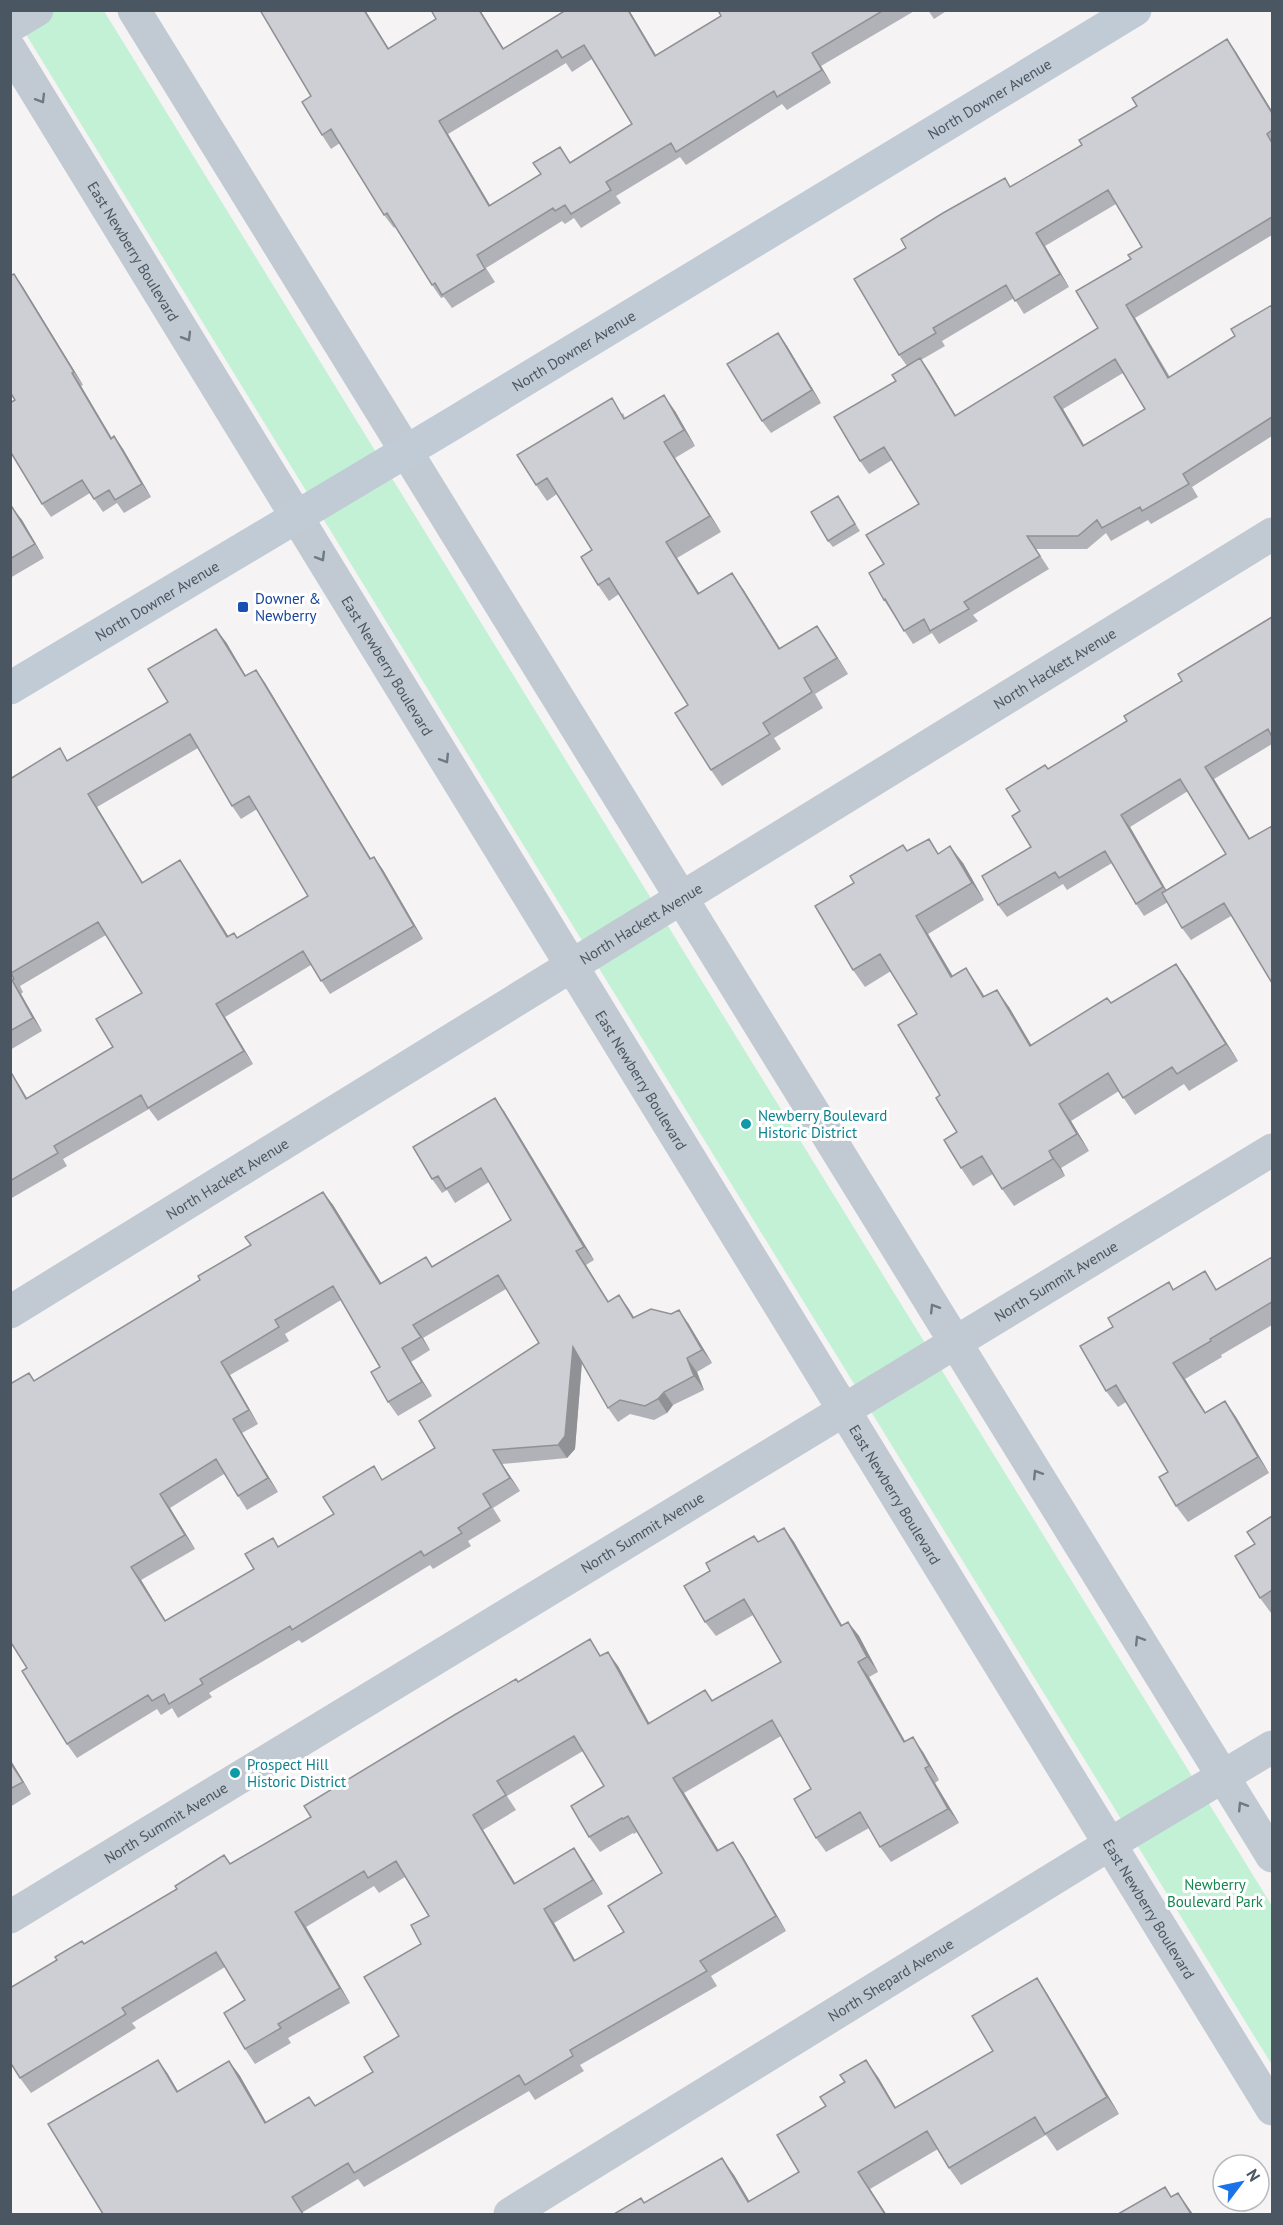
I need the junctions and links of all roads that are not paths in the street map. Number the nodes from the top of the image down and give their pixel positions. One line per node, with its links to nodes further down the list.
1 (37, 10): 4 (street)
2 (134, 10): 6 (street)
3 (1136, 10): 6 (street, North Downer Avenue)
4 (10, 26)
5 (10, 49): 7 (street, East Newberry Boulevard, one-way to 7)
6 (405, 451): 7 (street, North Downer Avenue); 10 (street)
7 (297, 517): 9 (street, North Downer Avenue); 11 (street, East Newberry Boulevard, one-way to 11)
8 (1272, 534): 10 (street, North Hackett Avenue)
9 (10, 688)
10 (682, 899): 11 (street, North Hackett Avenue); 14 (street, one-way to 10)
11 (572, 966): 13 (street, North Hackett Avenue); 15 (street, East Newberry Boulevard)
12 (1272, 1150): 14 (street, North Summit Avenue)
13 (10, 1312)
14 (955, 1342): 15 (street, North Summit Avenue); 17 (street, one-way to 14)
15 (844, 1410): 18 (street, East Newberry Boulevard); 20 (street, North Summit Avenue)
16 (1272, 1747): 17 (street, North Shepard Avenue)
17 (1223, 1776): 18 (street, North Shepard Avenue); 19 (street, one-way to 17)
18 (1110, 1844): 21 (street, East Newberry Boulevard); 22 (street, North Shepard Avenue)
19 (1272, 1856)
20 (10, 1917)
21 (1272, 2109)
22 (510, 2214)

